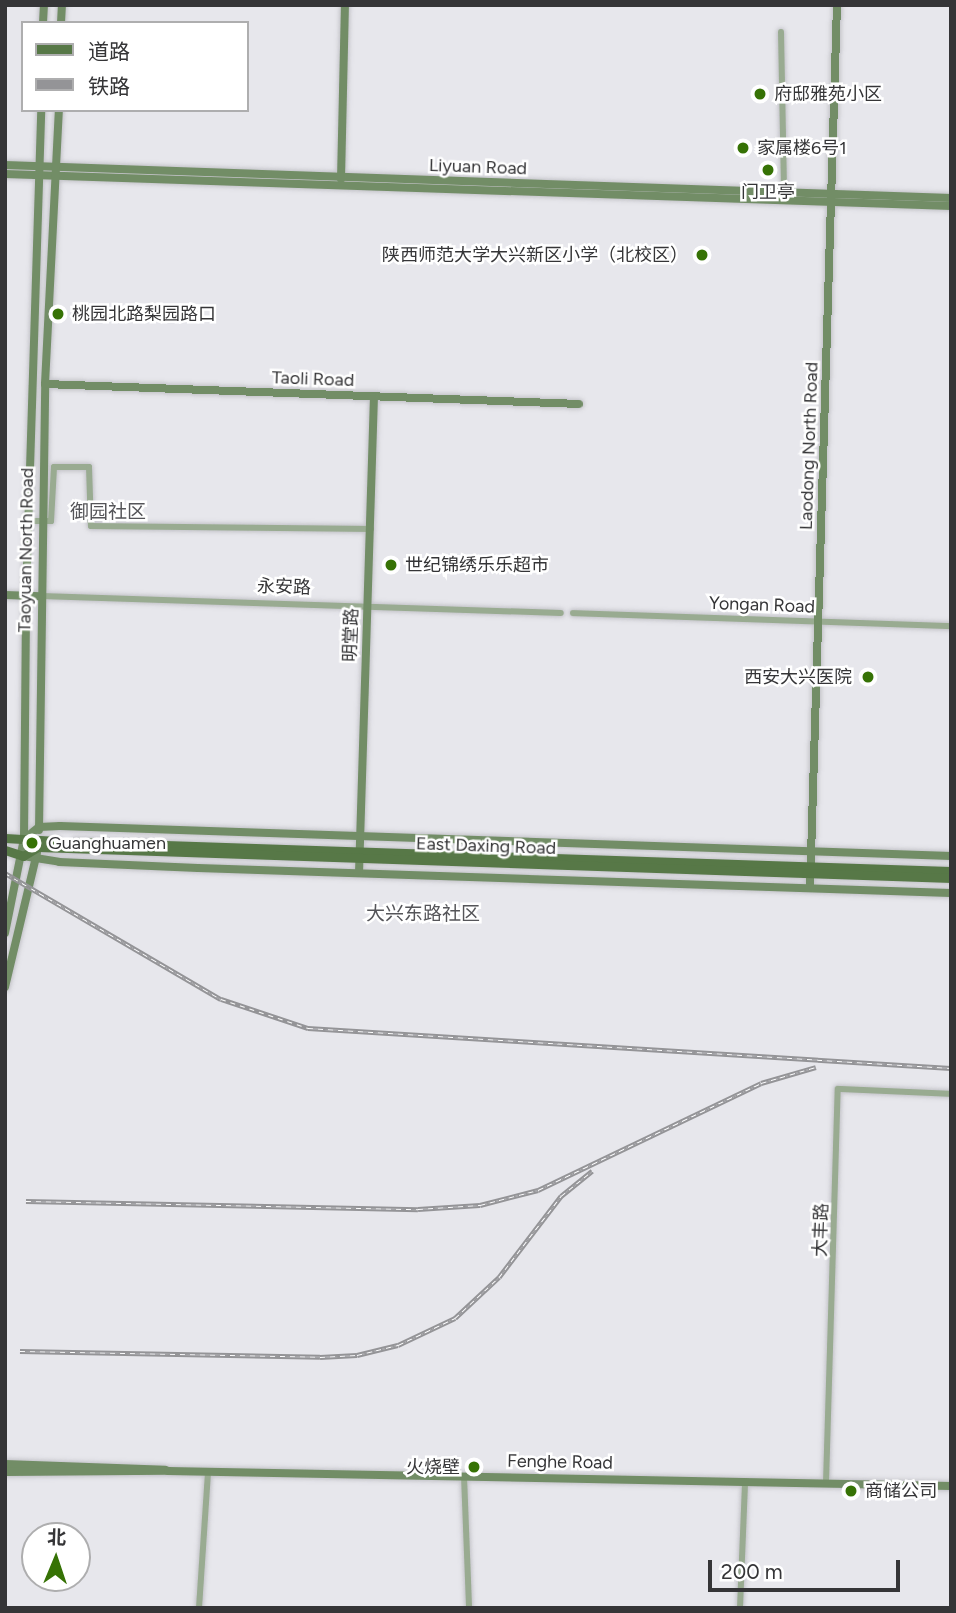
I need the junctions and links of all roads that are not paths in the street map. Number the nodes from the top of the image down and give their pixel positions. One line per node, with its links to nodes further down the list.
1 (345, 5): 12 (main road)
2 (837, 5): 14 (main road, Laodong North Road)
3 (781, 32): 13 (street)
4 (41, 112): 7 (main road, Taoyuan North Road)
5 (58, 112): 8 (main road, Taoyuan North Road)
6 (5, 164): 7 (main road, Liyuan Road)
7 (39, 165): 8 (main road, Liyuan Road); 10 (main road, Taoyuan North Road)
8 (57, 165): 11 (main road, Taoyuan North Road); 12 (main road, Liyuan Road)
9 (5, 174): 10 (main road, Liyuan Road)
10 (40, 175): 11 (main road, Liyuan Road); 20 (main road, Taoyuan North Road)
11 (53, 175): 12 (main road, Liyuan Road); 17 (main road, Taoyuan North Road)
12 (341, 181): 13 (main road, Liyuan Road); 14 (main road, Liyuan Road)
13 (784, 192): 14 (main road, Liyuan Road)
14 (830, 198): 15 (main road, Liyuan Road); 16 (main road, Liyuan Road); 29 (main road, Laodong North Road)
15 (951, 198)
16 (951, 206)
17 (45, 384): 18 (main road, Taoli Road); 21 (main road, Taoyuan North Road)
18 (374, 397): 19 (main road, Taoli Road); 22 (main road, 明堂路)
19 (579, 404)
20 (28, 521): 21 (street); 24 (main road, Taoyuan North Road)
21 (42, 521): 22 (street); 25 (main road, Taoyuan North Road)
22 (371, 529): 26 (main road, 明堂路)
23 (5, 596): 24 (main road, 永安路)
24 (26, 596): 25 (main road, 永安路); 34 (main road, Taoyuan North Road)
25 (41, 596): 26 (street, 永安路); 31 (main road, Taoyuan North Road)
26 (368, 606): 27 (street, 永安路); 33 (main road, 明堂路)
27 (561, 613)
28 (573, 613): 29 (street, Yongan Road)
29 (818, 621): 30 (street, Yongan Road); 37 (main road, Laodong North Road)
30 (951, 626)
31 (39, 827): 33 (main road); 34 (main road); 35 (main road, Taoyuan North Road)
32 (5, 836): 34 (main road, East Daxing Road)
33 (360, 836): 37 (main road); 38 (main road, 明堂路)
34 (24, 839): 35 (main road, East Daxing Road); 39 (main road, Taoyuan North Road)
35 (38, 844): 38 (main road, East Daxing Road); 39 (main road); 42 (main road, Taoyuan North Road)
36 (5, 850): 39 (main road)
37 (811, 850): 40 (main road); 43 (main road, Laodong North Road)
38 (359, 854): 43 (main road, East Daxing Road); 45 (main road, 明堂路)
39 (23, 856): 41 (main road); 42 (main road); 49 (main road, Taoyuan North Road)
40 (951, 856)
41 (5, 858)
42 (36, 858): 45 (main road); 50 (main road, Taoyuan North Road)
43 (811, 870): 44 (main road, East Daxing Road); 46 (main road, East Daxing Road); 47 (main road, Laodong North Road)
44 (951, 871)
45 (359, 873): 47 (main road)
46 (951, 878)
47 (810, 888): 48 (main road)
48 (951, 893)
49 (5, 933)
50 (5, 987)
51 (951, 1094): 58 (street, 大丰路)
52 (5, 1464): 53 (main road, Fenghe Road)
53 (168, 1471): 54 (main road, Fenghe Road); 55 (main road, Fenghe Road)
54 (208, 1471): 56 (main road, Fenghe Road); 60 (street)
55 (5, 1472)
56 (464, 1476): 57 (main road, Fenghe Road); 61 (street)
57 (746, 1481): 58 (main road, Fenghe Road); 62 (street)
58 (826, 1483): 59 (main road, Fenghe Road)
59 (951, 1486)
60 (200, 1608)
61 (469, 1608)
62 (740, 1608)

